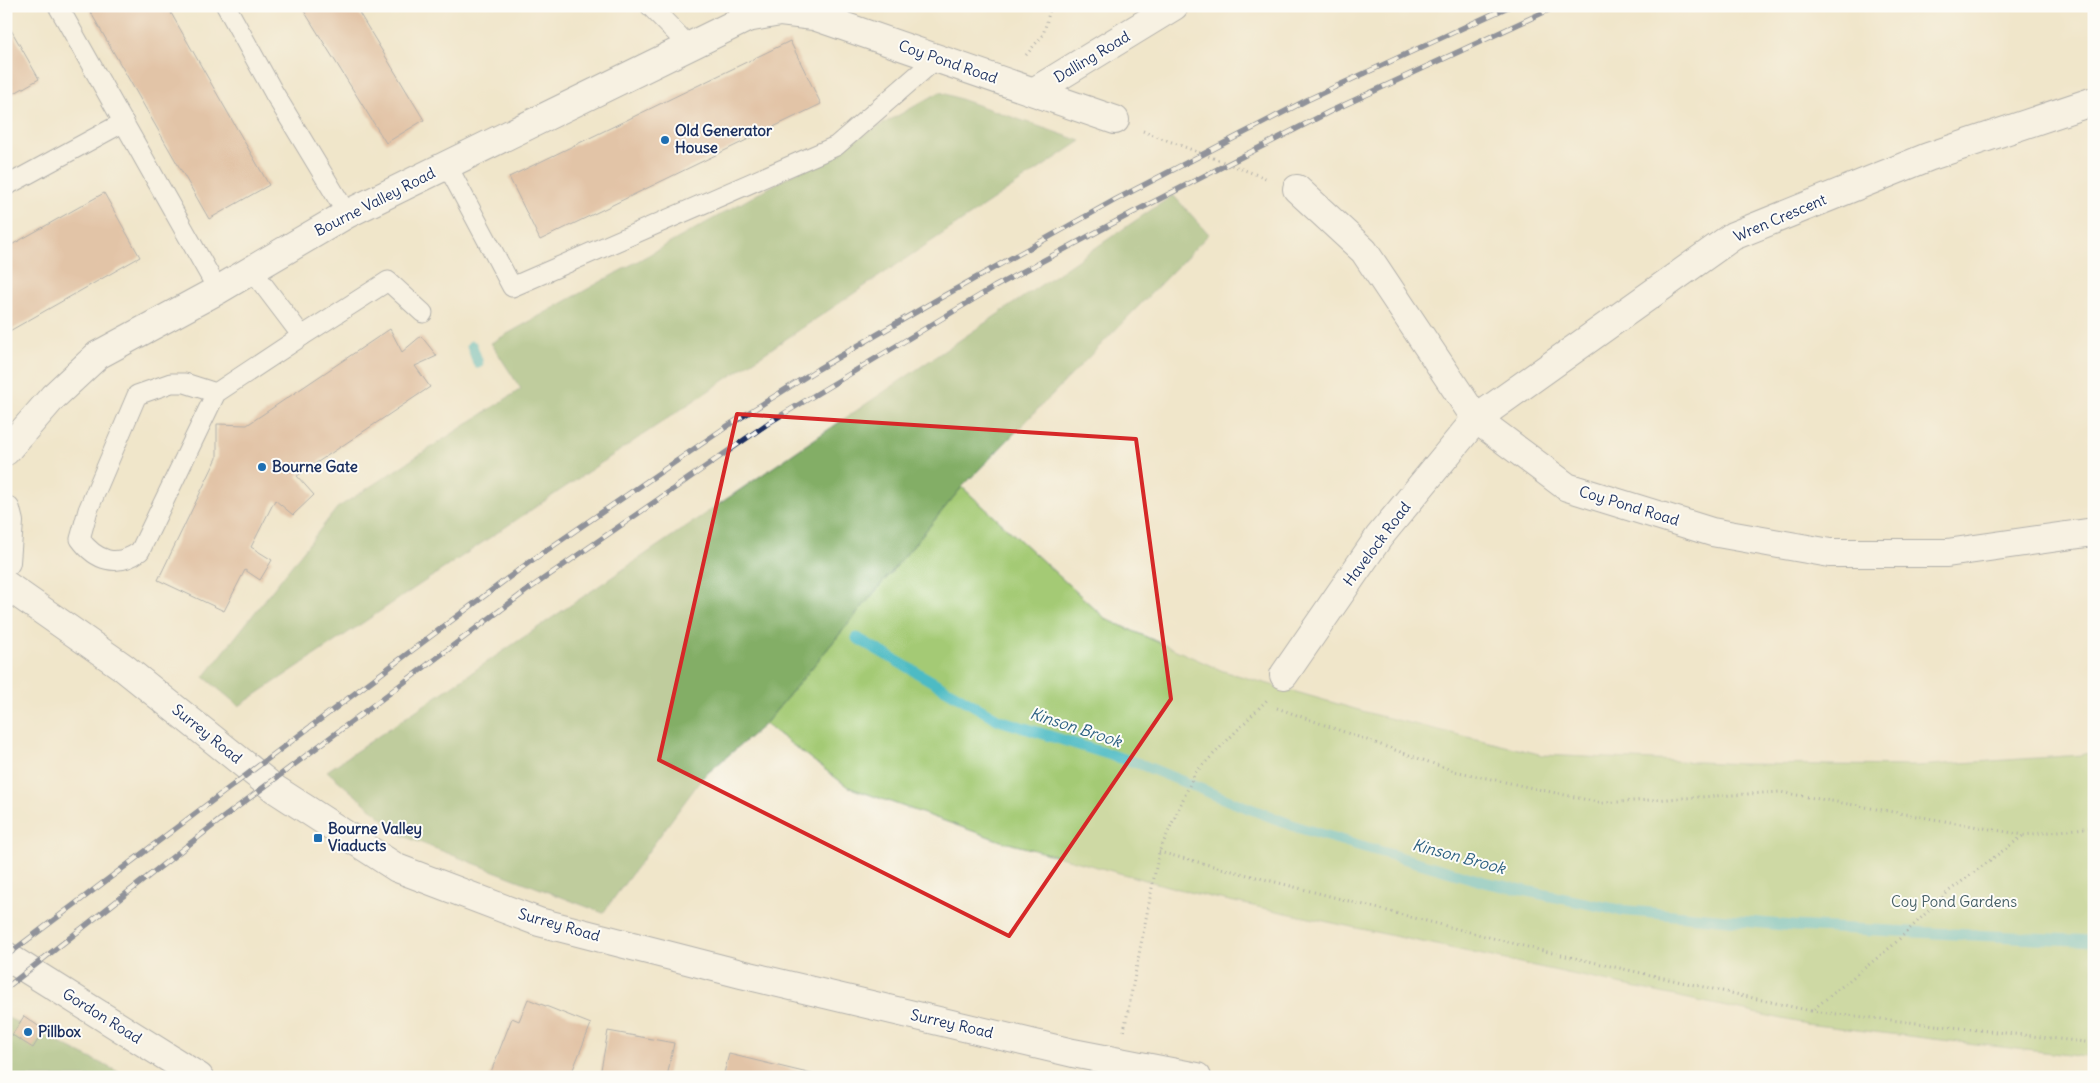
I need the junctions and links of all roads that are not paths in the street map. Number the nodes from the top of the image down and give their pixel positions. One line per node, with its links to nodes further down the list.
1 (58, 6): 11 (lane)
2 (226, 6): 15 (lane)
3 (650, 6): 6 (lane)
4 (1174, 6): 8 (street, Dalling Road)
5 (780, 12): 6 (street, Bourne Valley Road); 7 (street, Coy Pond Road)
6 (688, 46): 12 (street, Bourne Valley Road)
7 (936, 59): 8 (street, Coy Pond Road); 12 (lane)
8 (1035, 91): 10 (street, Coy Pond Road)
9 (2094, 100): 21 (street, Wren Crescent)
10 (1115, 120)
11 (124, 122): 13 (lane); 17 (lane)
12 (447, 164): 15 (street, Bourne Valley Road)
13 (6, 186)
14 (1297, 190): 21 (street, Coy Pond Road)
15 (347, 214): 16 (street, Bourne Valley Road)
16 (252, 270): 17 (street, Bourne Valley Road); 19 (lane)
17 (218, 290): 22 (street, Bourne Valley Road)
18 (424, 313): 19 (lane)
19 (302, 336): 20 (lane)
20 (216, 393): 20 (lane)
21 (1476, 419): 24 (street, Coy Pond Road); 27 (street, Havelock Road)
22 (6, 451)
23 (6, 510): 25 (street)
24 (2094, 532)
25 (6, 562)
26 (6, 585): 30 (street, Surrey Road)
27 (1284, 675)
28 (6, 956): 29 (street, Gordon Road)
29 (199, 1077)
30 (1196, 1077)

